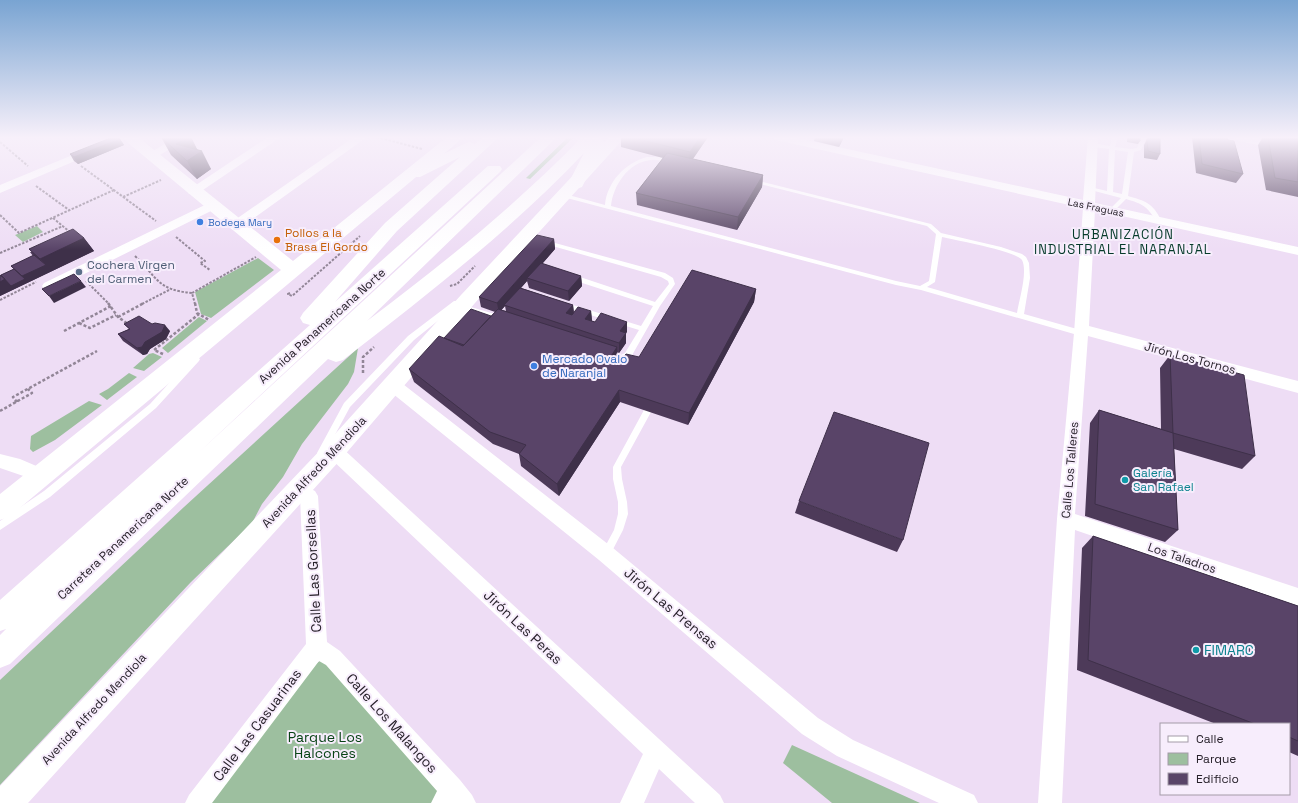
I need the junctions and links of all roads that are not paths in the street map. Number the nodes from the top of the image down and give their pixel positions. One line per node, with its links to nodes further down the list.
1 (26, 174): 18 (street)
2 (173, 174): 20 (main road)
3 (218, 174): 20 (street)
4 (308, 174): 28 (street)
5 (414, 174): 32 (main road)
6 (450, 174): 48 (main road)
7 (490, 174): 48 (main road, Avenida Panamericana Norte)
8 (508, 174): 48 (main road, Avenida Panamericana Norte)
9 (553, 174): 48 (main road)
10 (579, 174): 19 (main road)
11 (584, 174): 19 (main road, Avenida Alfredo Mendiola)
12 (622, 174): 25 (lane)
13 (971, 174): 22 (street, Las Fraguas)
14 (1091, 174): 22 (street, Calle Los Talleres)
15 (1111, 174): 21 (lane)
16 (1128, 174): 23 (lane)
17 (743, 179): 29 (lane)
18 (0, 189)
19 (570, 190): 25 (lane); 30 (main road, Avenida Alfredo Mendiola)
20 (193, 191): 24 (main road)
21 (1110, 193): 22 (lane); 23 (lane)
22 (1089, 197): 26 (street, Las Fraguas); 44 (street, Calle Los Talleres)
23 (1125, 197): 26 (lane); 27 (lane)
24 (213, 205): 28 (main road); 35 (street)
25 (608, 206): 36 (lane)
26 (1112, 210): 27 (street, Las Fraguas)
27 (1158, 220): 31 (street, Las Fraguas)
28 (236, 225): 32 (main road)
29 (939, 234): 36 (lane); 40 (lane)
30 (526, 237): 34 (main road, Avenida Alfredo Mendiola); 38 (lane)
31 (1298, 251)
32 (293, 270): 42 (main road)
33 (562, 274): 38 (lane)
34 (481, 284): 39 (main road, Avenida Alfredo Mendiola); 53 (lane)
35 (49, 286)
36 (920, 288): 40 (lane)
37 (557, 302): 43 (lane)
38 (657, 305): 43 (lane)
39 (461, 307): 41 (lane); 46 (main road, Avenida Alfredo Mendiola)
40 (1020, 316): 44 (lane)
41 (508, 321)
42 (217, 325): 54 (main road); 57 (lane)
43 (642, 329): 45 (lane)
44 (1081, 331): 47 (street, Jirón Los Tornos); 56 (street, Calle Los Talleres)
45 (598, 351)
46 (393, 385): 50 (main road, Avenida Alfredo Mendiola); 58 (street, Jirón Las Prensas)
47 (1298, 387)
48 (243, 411): 55 (main road, Avenida Panamericana Norte); 62 (main road, Carretera Panamericana Norte)
49 (647, 412): 58 (lane)
50 (334, 451): 53 (main road, Avenida Alfredo Mendiola); 63 (street, Jirón Las Peras)
51 (0, 461): 52 (street)
52 (35, 473)
53 (308, 488): 61 (street, Calle Las Gorsellas); 65 (main road, Avenida Alfredo Mendiola)
54 (0, 509)
55 (114, 514): 60 (main road, Carretera Panamericana Norte)
56 (1066, 519): 59 (street, Los Taladros); 70 (street, Calle Los Talleres)
57 (0, 526)
58 (606, 554): 69 (street, Jirón Las Prensas)
59 (1298, 596)
60 (0, 618)
61 (317, 647): 64 (street, Calle Los Malangos); 66 (street, Calle Las Casuarinas)
62 (0, 654)
63 (656, 750): 67 (street); 68 (street, Jirón Las Peras)
64 (453, 798)
65 (6, 803)
66 (197, 803)
67 (632, 803)
68 (712, 803)
69 (966, 803)
70 (1050, 803)

